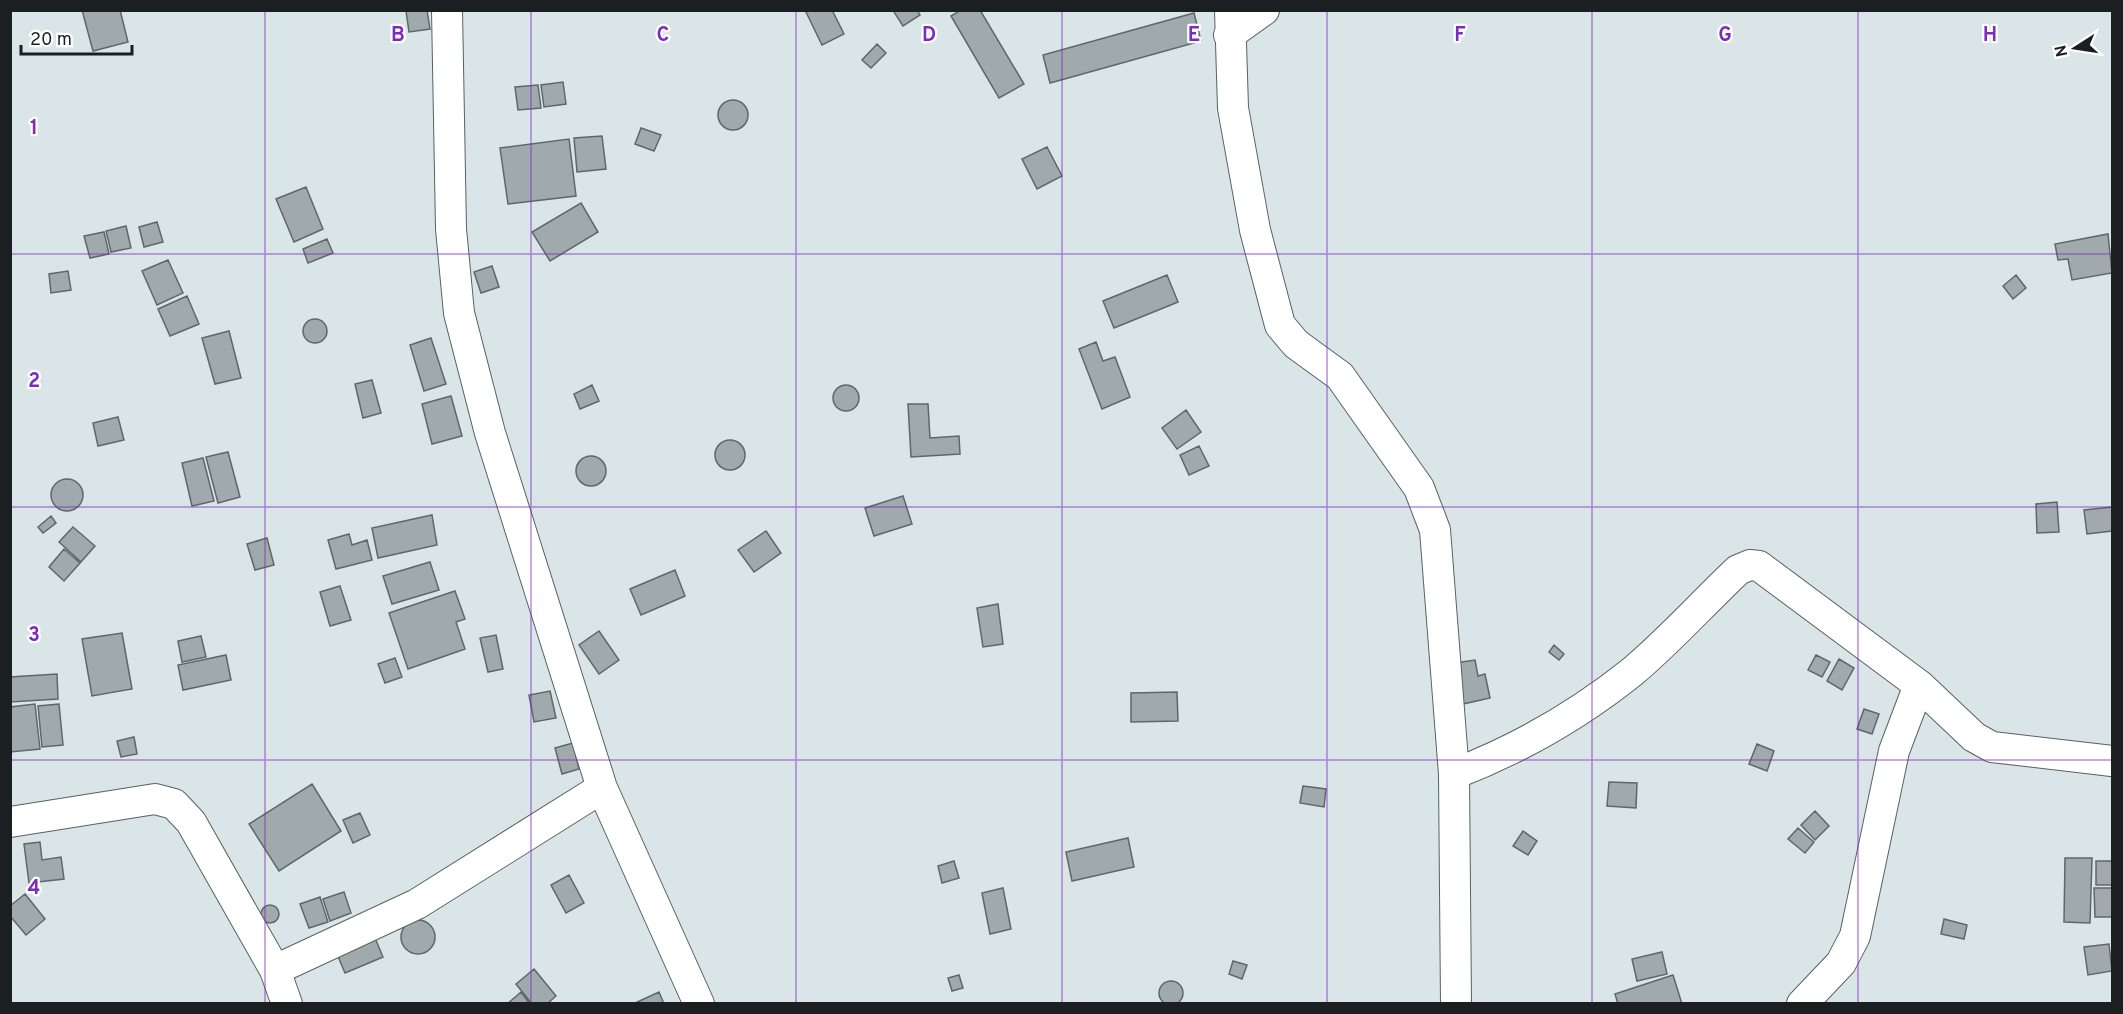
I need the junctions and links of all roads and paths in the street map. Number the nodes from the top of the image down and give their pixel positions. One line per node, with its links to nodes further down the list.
1 (447, 10): 7 (street)
2 (1264, 10): 3 (street)
3 (1229, 23): 6 (street)
4 (1919, 685): 5 (street); 6 (street); 13 (street)
5 (2112, 761)
6 (1454, 774): 12 (street)
7 (602, 788): 9 (street); 11 (street)
8 (10, 822): 9 (street)
9 (274, 970): 10 (street)
10 (286, 1004)
11 (699, 1004)
12 (1456, 1004)
13 (1802, 1004)

